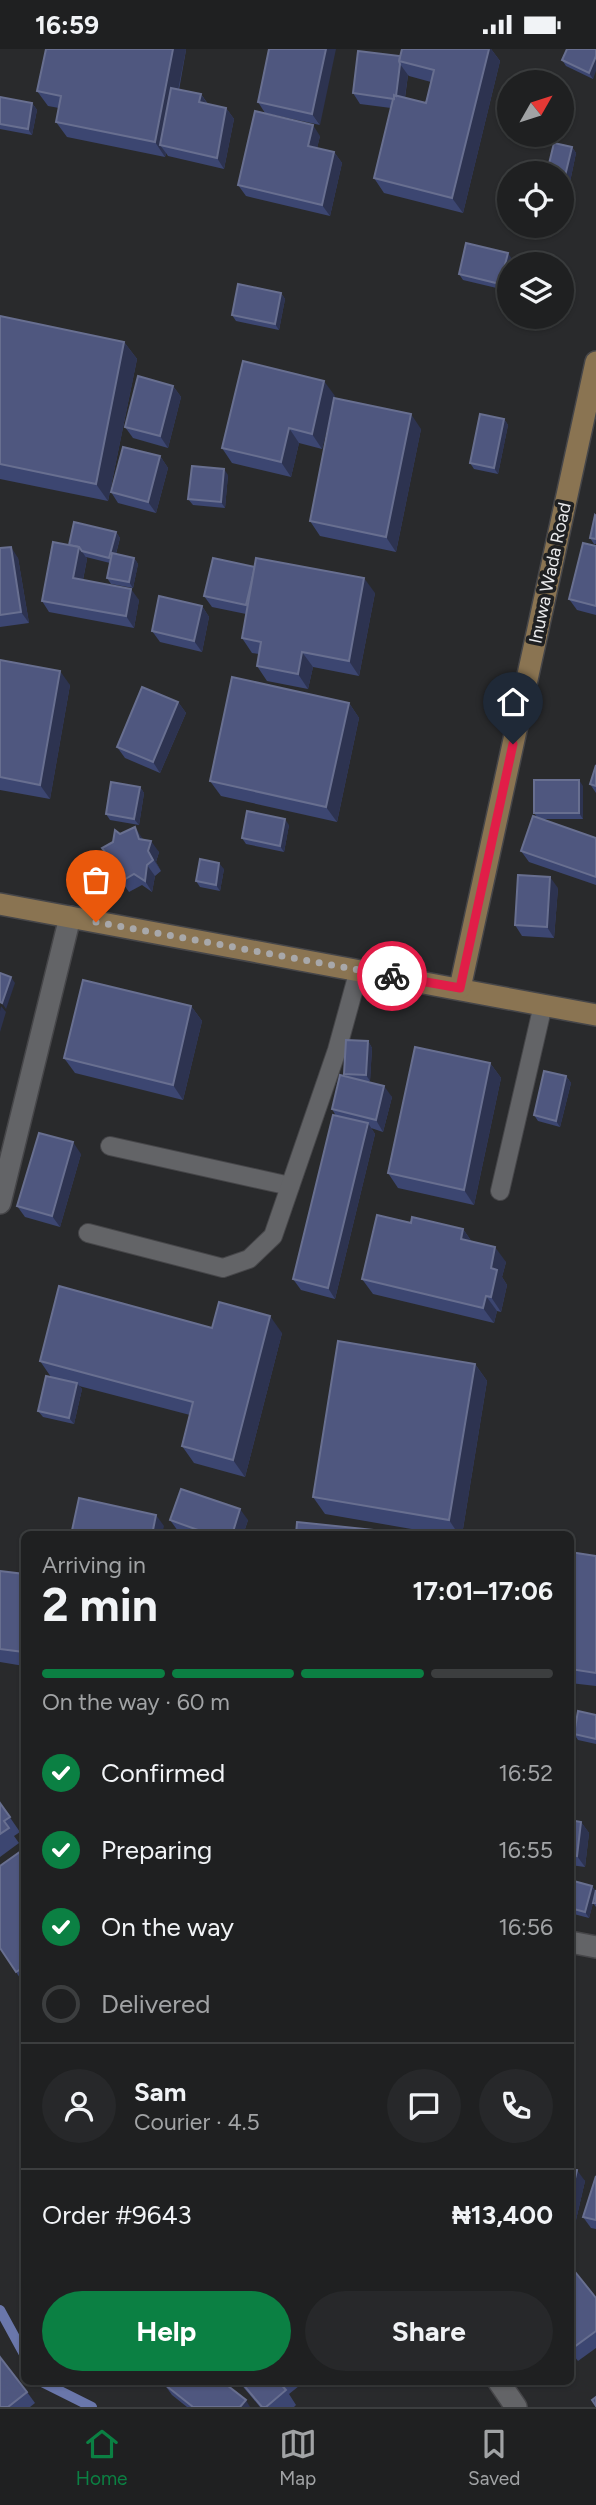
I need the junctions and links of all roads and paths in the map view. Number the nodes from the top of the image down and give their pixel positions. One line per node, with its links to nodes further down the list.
1 (596, 362): 5 (street, Inuwa Wada Road)
2 (0, 904): 3 (street)
3 (70, 917): 4 (street); 11 (street)
4 (359, 970): 5 (street); 9 (lane)
5 (460, 988): 6 (street)
6 (543, 1005): 7 (street); 10 (lane)
7 (596, 1015)
8 (110, 1146): 9 (lane)
9 (290, 1186): 12 (lane)
10 (500, 1191)
11 (0, 1203)
12 (88, 1233)
13 (574, 1943): 14 (street)
14 (596, 1947)
15 (501, 2385): 16 (street)
16 (516, 2407)

